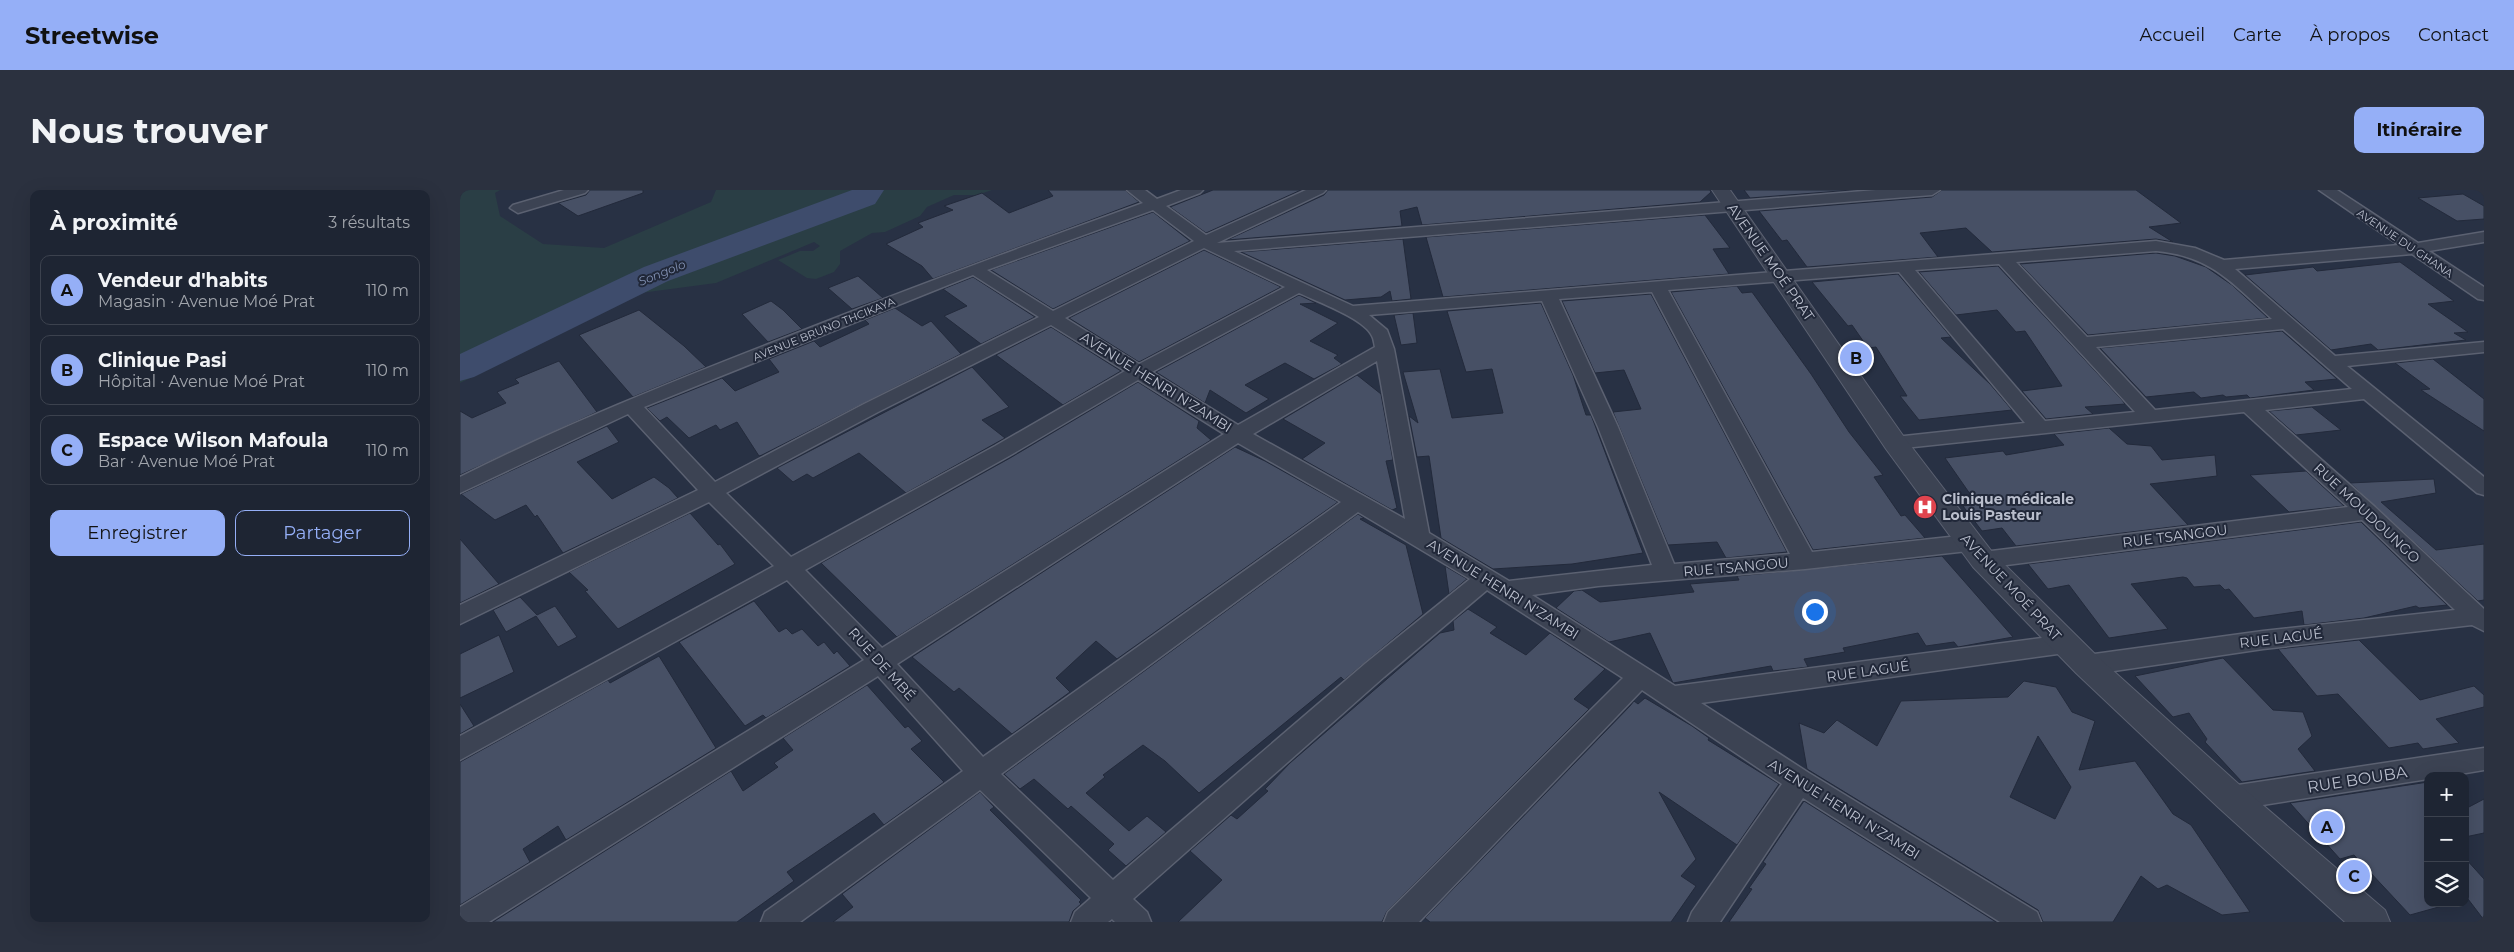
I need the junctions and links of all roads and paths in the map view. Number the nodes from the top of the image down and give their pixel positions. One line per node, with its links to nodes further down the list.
1 (580, 190): 9 (street)
2 (1136, 190): 8 (street)
3 (1195, 190): 8 (street, AVENUE BRUNO THCIKAYA)
4 (1318, 190): 11 (street)
5 (1932, 190): 7 (street)
6 (2326, 190): 12 (street, AVENUE DU GHANA)
7 (1726, 198): 11 (street); 17 (street, AVENUE MOÉ PRAT)
8 (1156, 205): 11 (street); 16 (street, AVENUE BRUNO THCIKAYA)
9 (518, 208)
10 (2484, 238): 12 (street)
11 (1209, 245): 19 (street); 23 (street)
12 (2414, 249): 14 (street); 21 (street, AVENUE DU GHANA)
13 (2002, 257): 14 (street); 15 (street); 25 (street)
14 (2221, 264): 24 (street)
15 (1902, 265): 17 (street); 34 (street)
16 (974, 269): 23 (street, AVENUE HENRI N'ZAMBI); 31 (street, AVENUE BRUNO THCIKAYA)
17 (1781, 275): 18 (street); 36 (street, AVENUE MOÉ PRAT)
18 (1657, 286): 20 (street); 44 (street)
19 (1298, 287): 22 (street); 29 (street)
20 (1548, 294): 22 (street); 46 (street)
21 (2484, 295)
22 (1351, 311): 27 (street)
23 (1054, 317): 29 (street, AVENUE HENRI N'ZAMBI); 39 (street)
24 (2288, 322): 25 (street); 28 (street)
25 (2082, 343): 33 (street)
26 (2484, 347): 28 (street)
27 (1385, 349): 35 (street); 42 (street)
28 (2331, 362): 30 (street)
29 (1137, 372): 35 (street, AVENUE HENRI N'ZAMBI); 45 (street)
30 (2368, 393): 32 (street); 37 (street)
31 (630, 405): 38 (street, AVENUE BRUNO THCIKAYA); 39 (street, RUE DE MBÉ)
32 (2248, 405): 33 (street); 41 (street, RUE MOUDOUNGO)
33 (2150, 416): 34 (street)
34 (2040, 428): 36 (street)
35 (1238, 434): 40 (street, AVENUE HENRI N'ZAMBI); 51 (street)
36 (1895, 443): 43 (street, AVENUE MOÉ PRAT)
37 (2482, 484)
38 (460, 486)
39 (712, 492): 45 (street, RUE DE MBÉ); 48 (street)
40 (1356, 502): 42 (street, AVENUE HENRI N'ZAMBI); 57 (street)
41 (2367, 512): 43 (street, RUE TSANGOU); 49 (street, RUE MOUDOUNGO)
42 (1419, 537): 47 (street, AVENUE HENRI N'ZAMBI)
43 (1975, 551): 44 (street, RUE TSANGOU); 50 (street, AVENUE MOÉ PRAT)
44 (1805, 561): 46 (street, RUE TSANGOU)
45 (790, 567): 51 (street, RUE DE MBÉ); 55 (street)
46 (1666, 572): 47 (street, RUE TSANGOU)
47 (1495, 584): 53 (street, AVENUE HENRI N'ZAMBI); 60 (street)
48 (460, 615)
49 (2480, 620): 52 (street, RUE LAGUÉ)
50 (2065, 644): 52 (street, AVENUE MOÉ PRAT); 54 (street, RUE LAGUÉ)
51 (880, 662): 57 (street, RUE DE MBÉ); 61 (street)
52 (2087, 665): 59 (street, AVENUE MOÉ PRAT)
53 (1640, 676): 54 (street, AVENUE HENRI N'ZAMBI); 65 (street)
54 (1672, 697): 58 (street, AVENUE HENRI N'ZAMBI)
55 (460, 749)
56 (2484, 759): 59 (street, RUE BOUBA)
57 (981, 774): 60 (street, RUE DE MBÉ); 62 (street)
58 (1799, 782): 66 (street); 67 (street, AVENUE HENRI N'ZAMBI)
59 (2231, 798): 68 (street, AVENUE MOÉ PRAT)
60 (1112, 900): 63 (street); 64 (street, RUE DE MBÉ)
61 (463, 922)
62 (776, 922)
63 (1086, 922)
64 (1136, 922)
65 (1399, 922)
66 (1703, 922)
67 (2026, 922)
68 (2372, 922)

